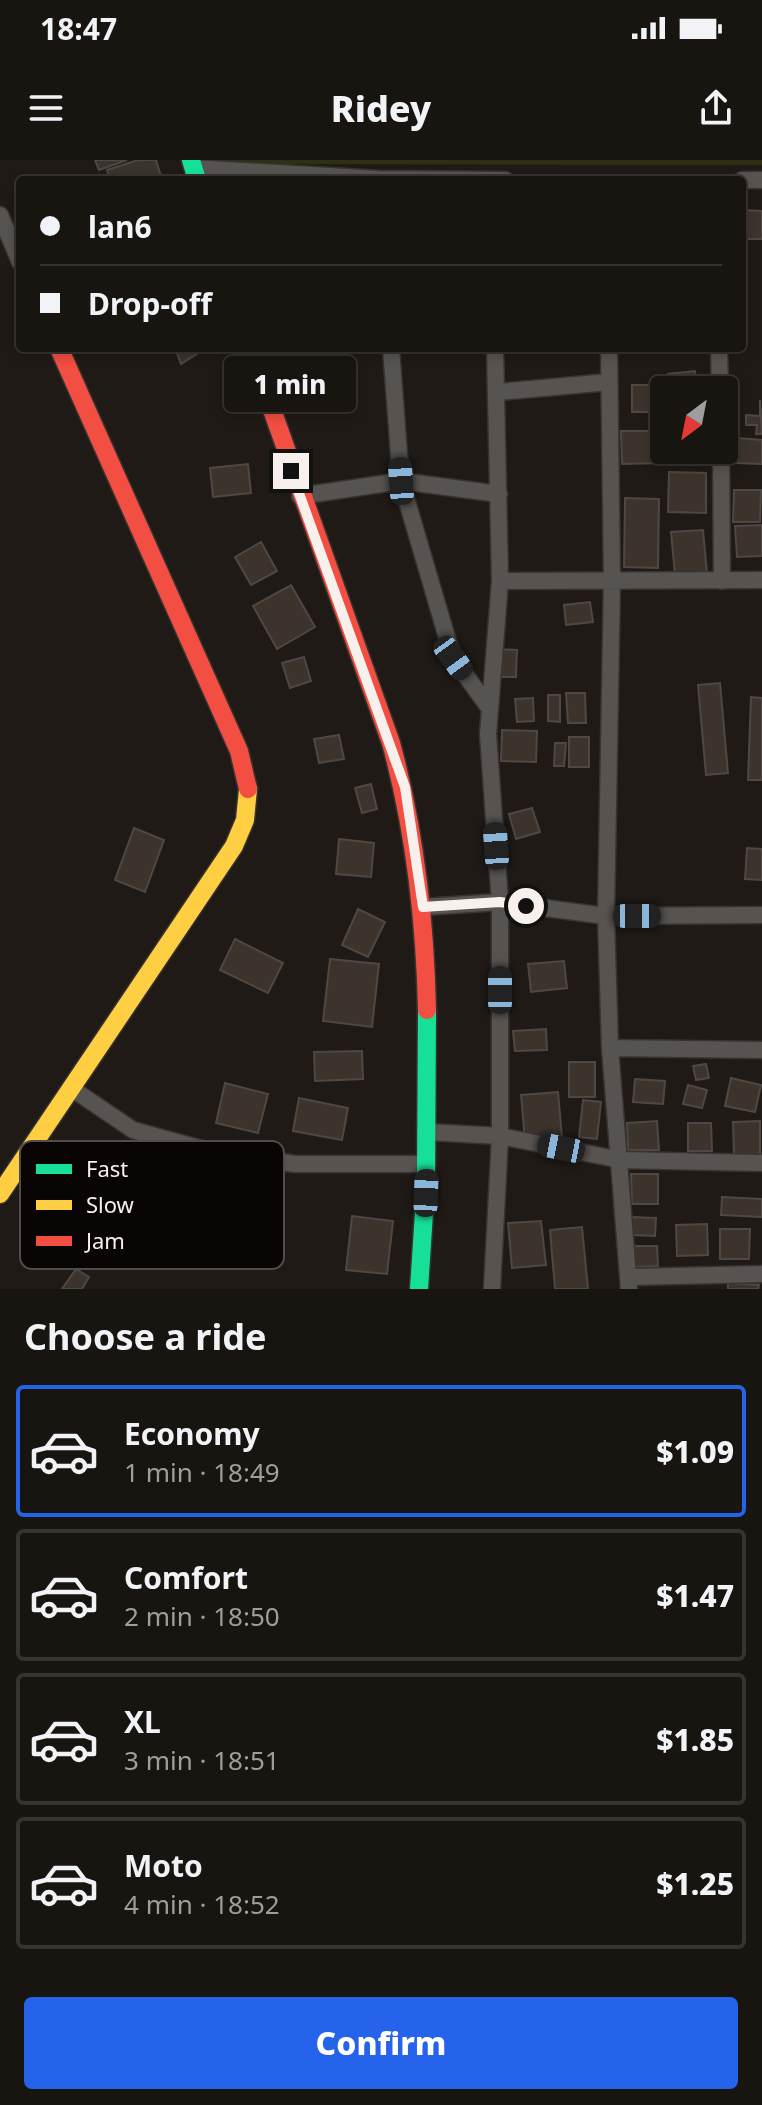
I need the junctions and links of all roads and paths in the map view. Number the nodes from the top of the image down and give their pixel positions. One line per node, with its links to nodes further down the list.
1 (194, 169): 2 (street)
2 (324, 176)
3 (0, 215): 4 (street)
4 (16, 253)
5 (61, 352): 29 (main road)
6 (251, 352): 17 (main road)
7 (391, 352): 15 (street)
8 (495, 352): 13 (street)
9 (609, 352): 12 (street)
10 (719, 352): 11 (street)
11 (720, 376)
12 (609, 382): 13 (street); 20 (street)
13 (498, 392): 16 (street)
14 (721, 464): 21 (street)
15 (401, 481): 16 (street); 17 (street); 22 (street)
16 (499, 494): 19 (street)
17 (300, 496): 24 (main road)
18 (762, 580): 21 (street)
19 (500, 581): 20 (street); 22 (street)
20 (612, 581): 21 (street); 26 (street)
21 (722, 581)
22 (490, 709): 23 (street)
23 (500, 902): 24 (street); 26 (street); 31 (street)
24 (423, 907): 30 (main road)
25 (762, 915): 26 (street)
26 (606, 916): 27 (street)
27 (610, 1048): 28 (street); 34 (street)
28 (762, 1050)
29 (71, 1088): 32 (main road); 33 (street)
30 (428, 1132): 31 (street); 38 (main road)
31 (500, 1136): 34 (street); 43 (street)
32 (36, 1141)
33 (173, 1141)
34 (621, 1160): 36 (street); 41 (street)
35 (284, 1162): 38 (street)
36 (762, 1163)
37 (20, 1164): 39 (main road)
38 (427, 1164): 42 (main road)
39 (0, 1194)
40 (762, 1274): 41 (street)
41 (629, 1283)
42 (419, 1289)
43 (492, 1289)

